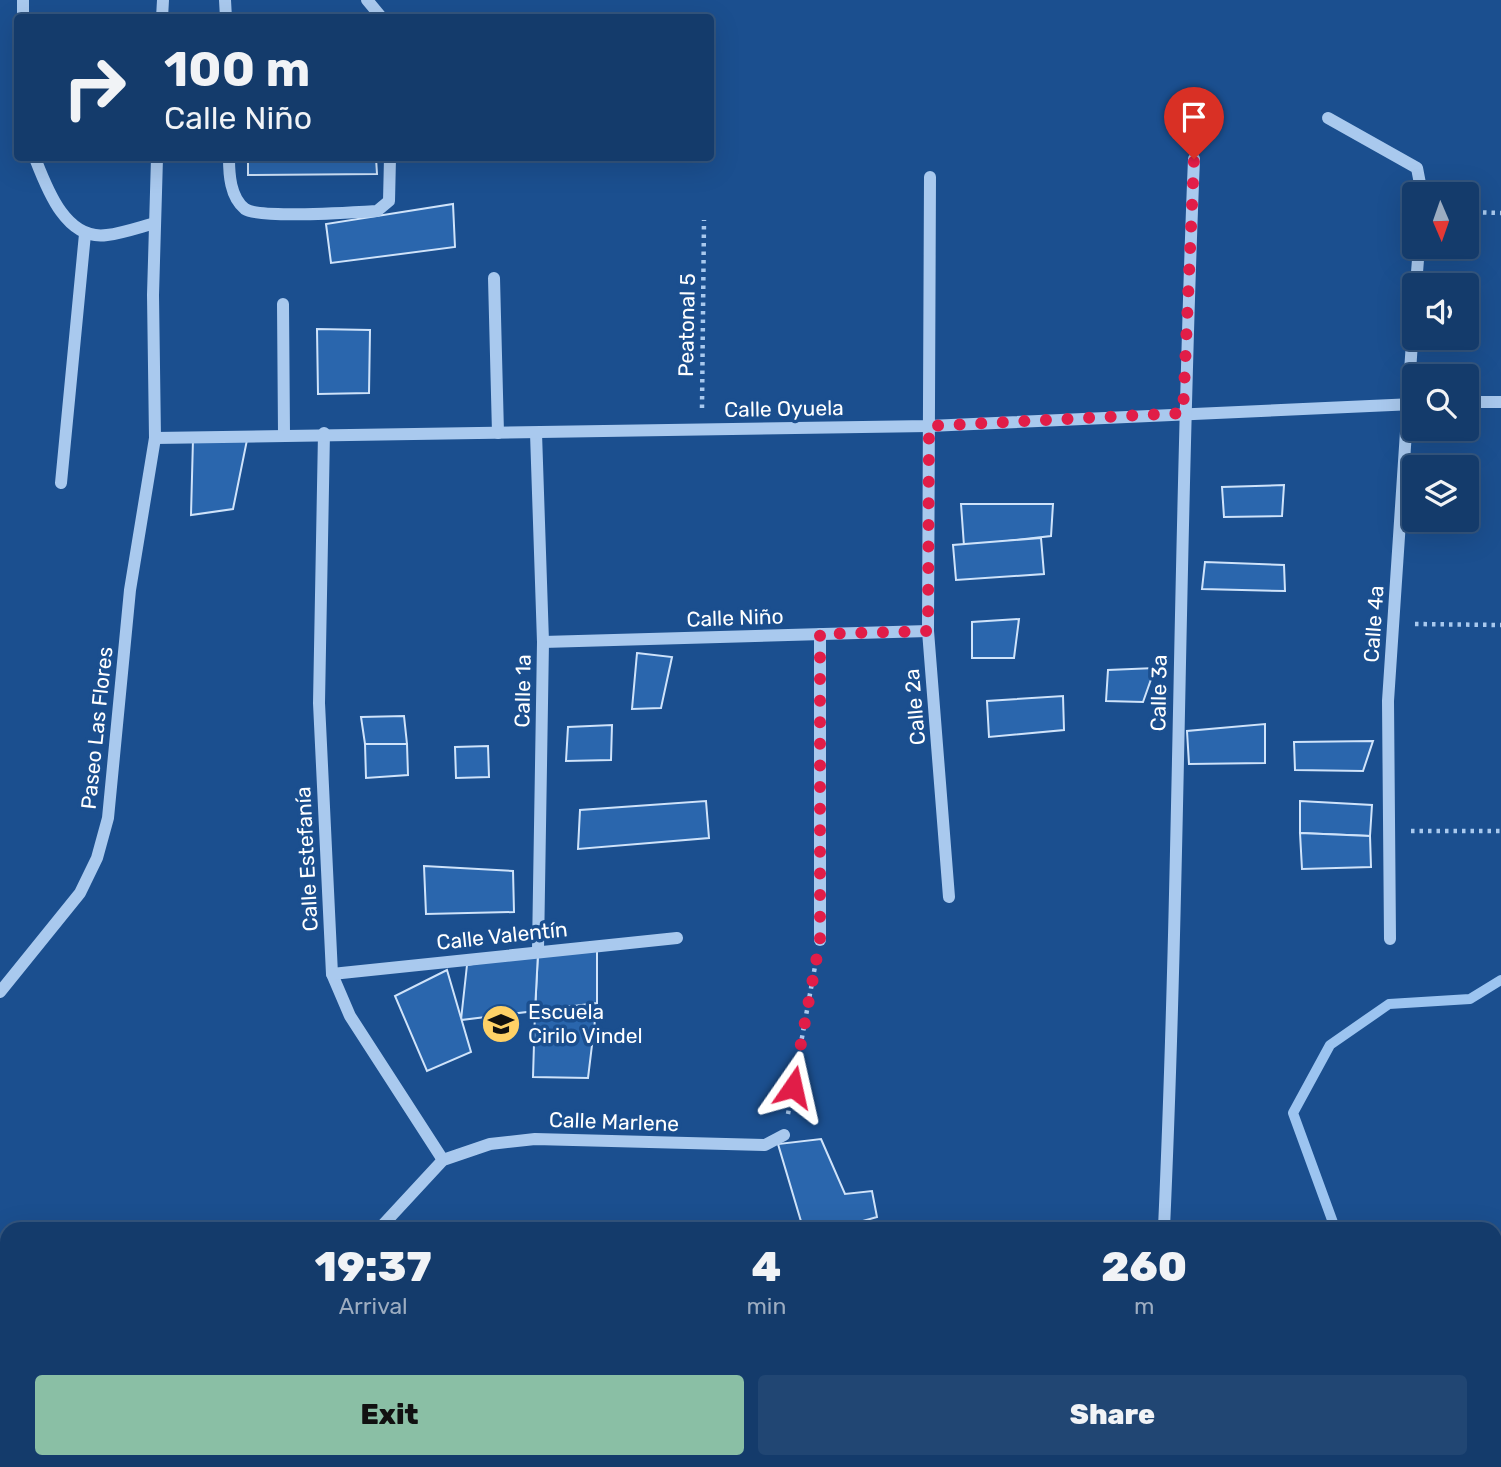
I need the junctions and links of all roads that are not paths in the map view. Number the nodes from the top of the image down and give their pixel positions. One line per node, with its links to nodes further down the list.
1 (367, 0): 2 (street)
2 (379, 14)
3 (1328, 118): 10 (street)
4 (1194, 159): 18 (street, Calle 3a)
5 (37, 161): 12 (street)
6 (158, 161): 11 (street, Paseo Las Flores)
7 (229, 161): 8 (street)
8 (390, 161)
9 (930, 177): 19 (street, Calle 2a)
10 (1420, 182)
11 (155, 222): 12 (street); 24 (street, Paseo Las Flores)
12 (85, 234): 26 (street)
13 (494, 278): 21 (street)
14 (283, 304): 23 (street)
15 (1479, 402): 16 (street)
16 (1501, 402)
17 (1402, 404): 18 (street, Calle Oyuela)
18 (1183, 413): 19 (street, Calle Oyuela); 40 (street, Calle 3a)
19 (929, 426): 22 (street, Calle Oyuela); 27 (street, Calle 2a)
20 (324, 433): 21 (street, Calle Oyuela); 23 (street, Calle Oyuela); 35 (street, Calle Estefanía)
21 (498, 433): 22 (street, Calle Oyuela)
22 (536, 433): 29 (street, Calle 1a)
23 (284, 434): 24 (street, Calle Oyuela)
24 (155, 438): 36 (street, Paseo Las Flores)
25 (1408, 441): 32 (street, Calle 4a)
26 (61, 483)
27 (928, 631): 28 (street, Calle Niño); 30 (street, Calle 2a)
28 (820, 634): 29 (street, Calle Niño); 33 (street)
29 (543, 642): 34 (street, Calle 1a)
30 (949, 897)
31 (677, 937): 34 (street, Calle Valentín)
32 (1390, 939)
33 (820, 940)
34 (538, 950): 35 (street, Calle Valentín)
35 (332, 974): 38 (street, Calle Estefanía)
36 (0, 992)
37 (784, 1135): 38 (street, Calle Marlene)
38 (443, 1160): 39 (street)
39 (386, 1222)
40 (1164, 1222)

